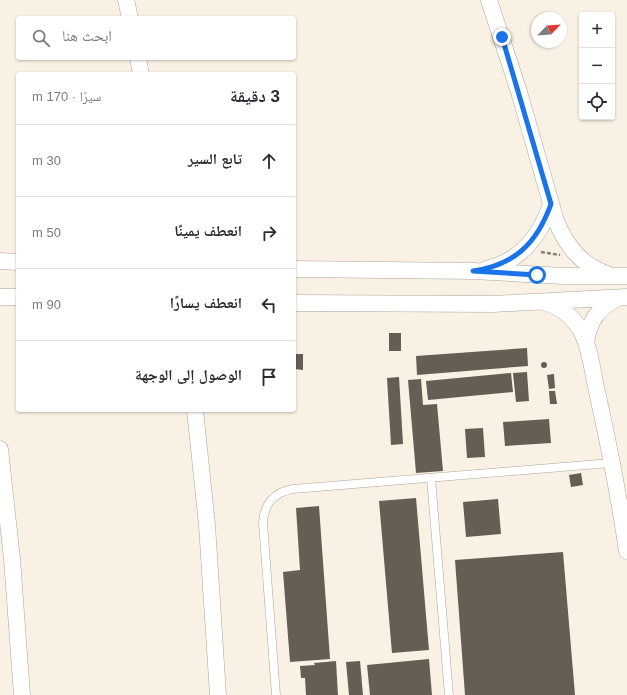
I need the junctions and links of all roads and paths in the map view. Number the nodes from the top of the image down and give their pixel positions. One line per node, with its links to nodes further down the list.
1 (126, 0): 3 (street)
2 (489, 0): 6 (street)
3 (130, 16)
4 (138, 60): 5 (street)
5 (141, 72)
6 (551, 204): 7 (street); 8 (street)
7 (528, 246): 8 (path); 12 (street)
8 (572, 251): 13 (street)
9 (0, 261): 10 (street)
10 (16, 262)
11 (296, 269): 12 (street)
12 (473, 271): 13 (street)
13 (621, 276)
14 (0, 296): 15 (street)
15 (16, 297)
16 (622, 297): 17 (street); 19 (street)
17 (542, 302): 18 (street); 19 (street)
18 (296, 303)
19 (586, 343): 22 (street)
20 (195, 412): 25 (street)
21 (0, 449): 26 (street)
22 (611, 463): 23 (lane); 24 (street)
23 (431, 478): 29 (lane); 30 (lane)
24 (627, 551)
25 (216, 666): 27 (street); 28 (street)
26 (22, 695)
27 (212, 695)
28 (218, 695)
29 (276, 695)
30 (449, 695)

